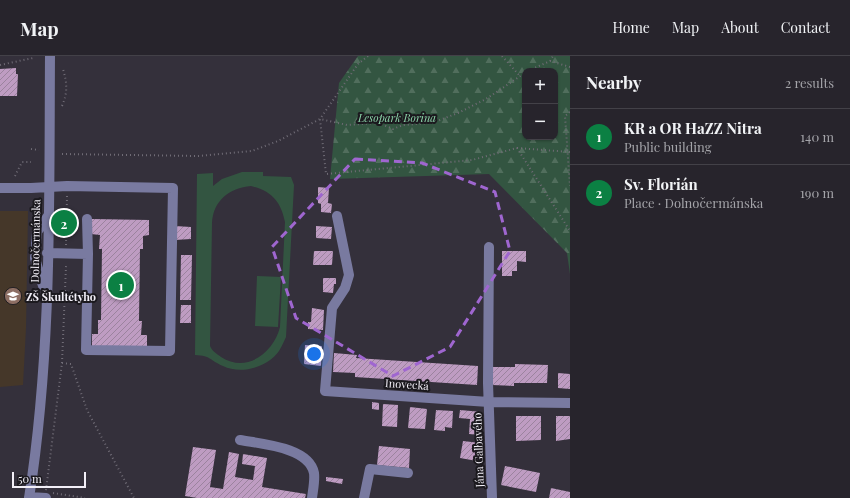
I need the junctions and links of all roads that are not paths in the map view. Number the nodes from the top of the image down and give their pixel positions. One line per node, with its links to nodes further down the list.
1 (50, 56): 2 (street, Dolnočermánska)
2 (48, 187): 3 (street); 4 (street, Dolnočermánska); 9 (street)
3 (0, 188)
4 (48, 216): 8 (street, Dolnočermánska); 10 (street)
5 (337, 216): 11 (street, Inovecká)
6 (87, 219): 9 (street)
7 (489, 247): 11 (street)
8 (47, 253): 9 (street); 10 (street, Dolnočermánska)
9 (88, 254)
10 (46, 297): 15 (street, Dolnočermánska)
11 (489, 402): 12 (street, Inovecká); 19 (street, Jána Galbavého)
12 (570, 403)
13 (240, 440): 17 (street)
14 (408, 473): 18 (street)
15 (29, 497): 16 (street)
16 (46, 498)
17 (312, 498)
18 (364, 498)
19 (492, 498)

